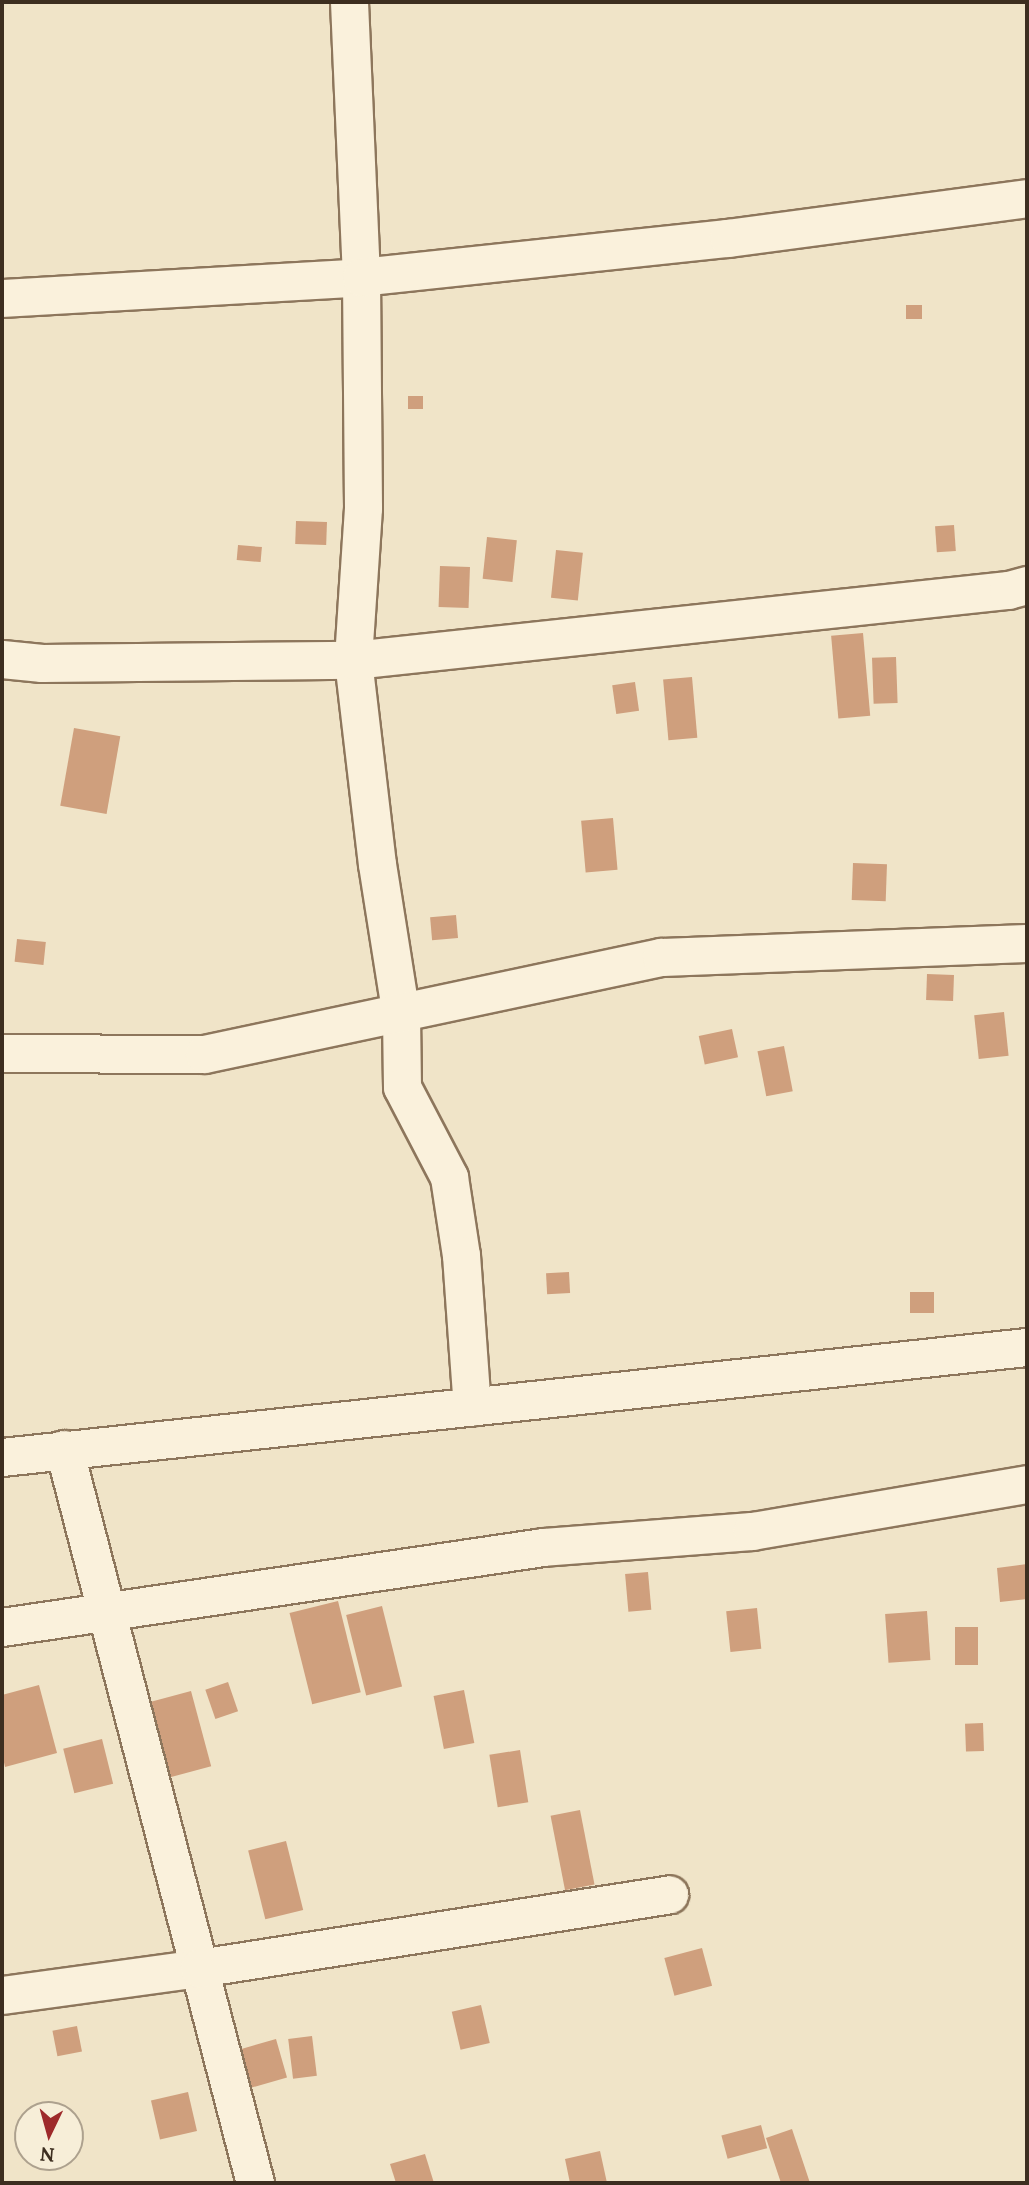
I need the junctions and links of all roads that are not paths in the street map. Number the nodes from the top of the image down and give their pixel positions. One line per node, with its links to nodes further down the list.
1 (349, 2): 3 (street)
2 (1027, 198): 3 (street)
3 (361, 276): 4 (street); 7 (street)
4 (2, 298)
5 (1027, 585): 7 (street)
6 (2, 659): 7 (street)
7 (353, 660): 9 (street)
8 (1027, 943): 9 (street)
9 (401, 1015): 10 (street); 12 (street)
10 (2, 1054)
11 (1027, 1347): 12 (street)
12 (472, 1407): 13 (street)
13 (64, 1449): 14 (street); 16 (street)
14 (2, 1457)
15 (1027, 1484): 16 (street)
16 (106, 1612): 17 (street); 19 (street)
17 (2, 1628)
18 (669, 1894): 19 (street)
19 (199, 1968): 20 (street); 21 (street)
20 (2, 1995)
21 (255, 2183)

